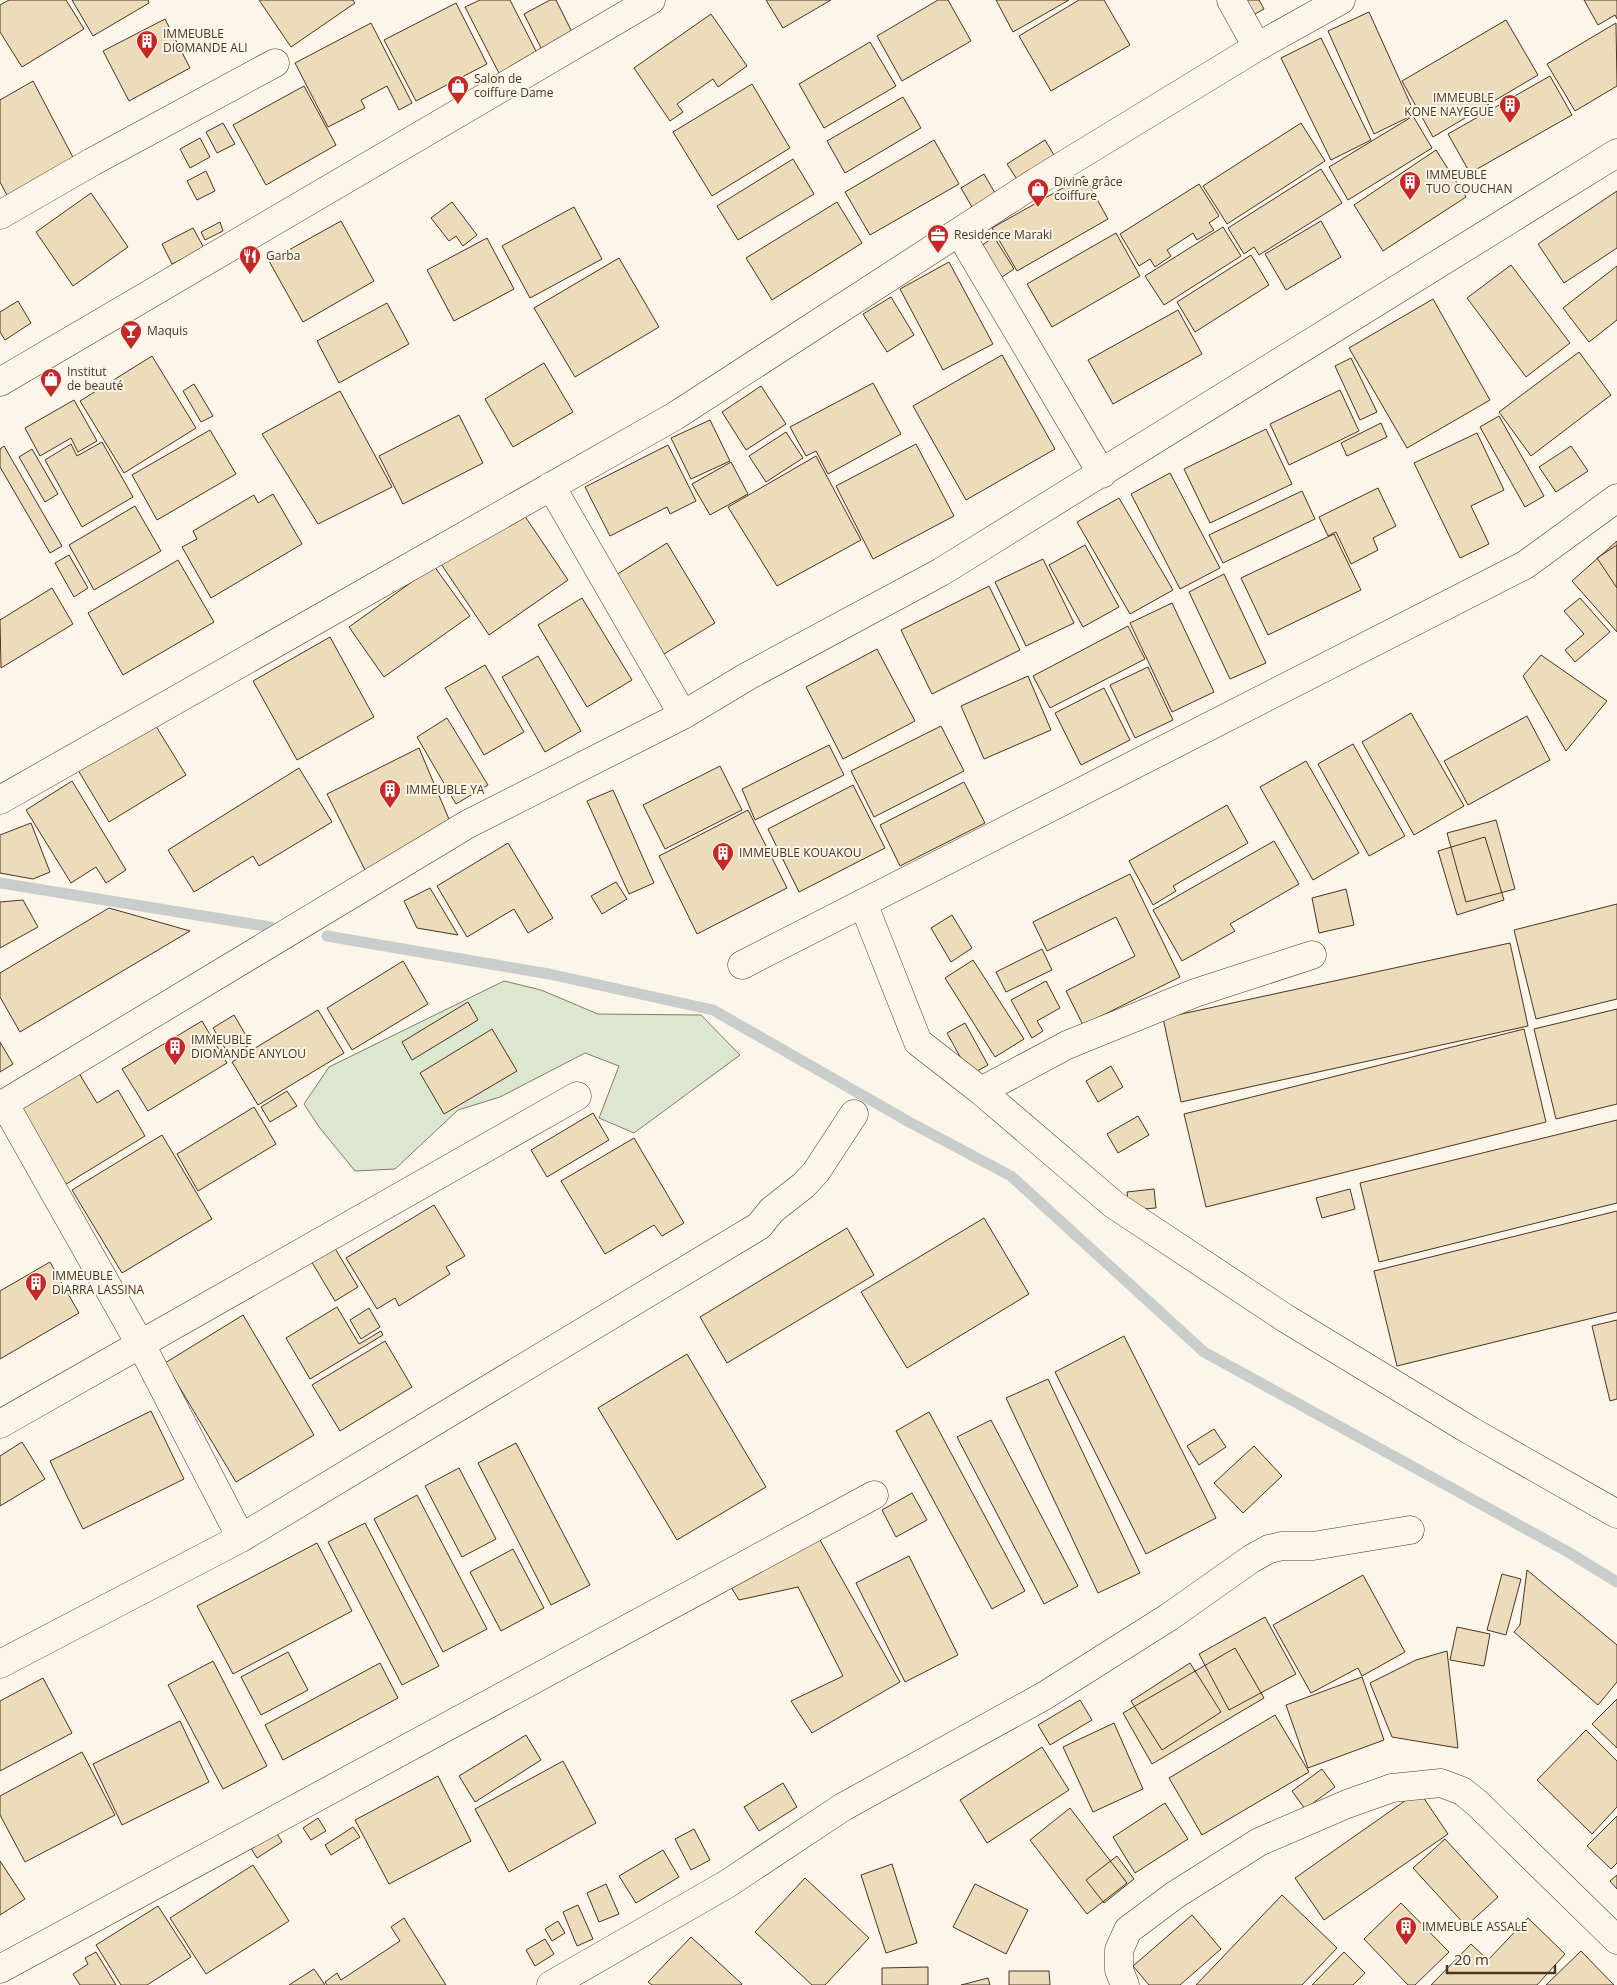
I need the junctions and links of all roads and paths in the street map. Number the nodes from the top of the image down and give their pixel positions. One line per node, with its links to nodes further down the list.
1 (651, 0): 9 (street)
2 (1231, 0): 4 (street)
3 (1342, 0): 4 (street)
4 (1257, 48): 8 (street)
5 (275, 63): 7 (street)
6 (1617, 153): 10 (street)
7 (0, 215)
8 (958, 232): 10 (street); 11 (street)
9 (0, 382)
10 (1102, 474): 13 (street)
11 (551, 486): 13 (street); 14 (street)
12 (1617, 498): 15 (street)
13 (683, 715): 20 (street)
14 (0, 800)
15 (863, 903): 17 (street); 18 (street)
16 (1312, 955): 18 (street)
17 (742, 965)
18 (981, 1091): 25 (street)
19 (577, 1096): 22 (street)
20 (2, 1105): 22 (street)
21 (854, 1114): 27 (street)
22 (140, 1344): 23 (street); 27 (street)
23 (0, 1424)
24 (874, 1495): 30 (street)
25 (1617, 1514)
26 (1410, 1530): 31 (street)
27 (241, 1538): 28 (street)
28 (0, 1664)
29 (1617, 1940): 32 (street)
30 (0, 1969)
31 (556, 1984)
32 (1125, 1985)

